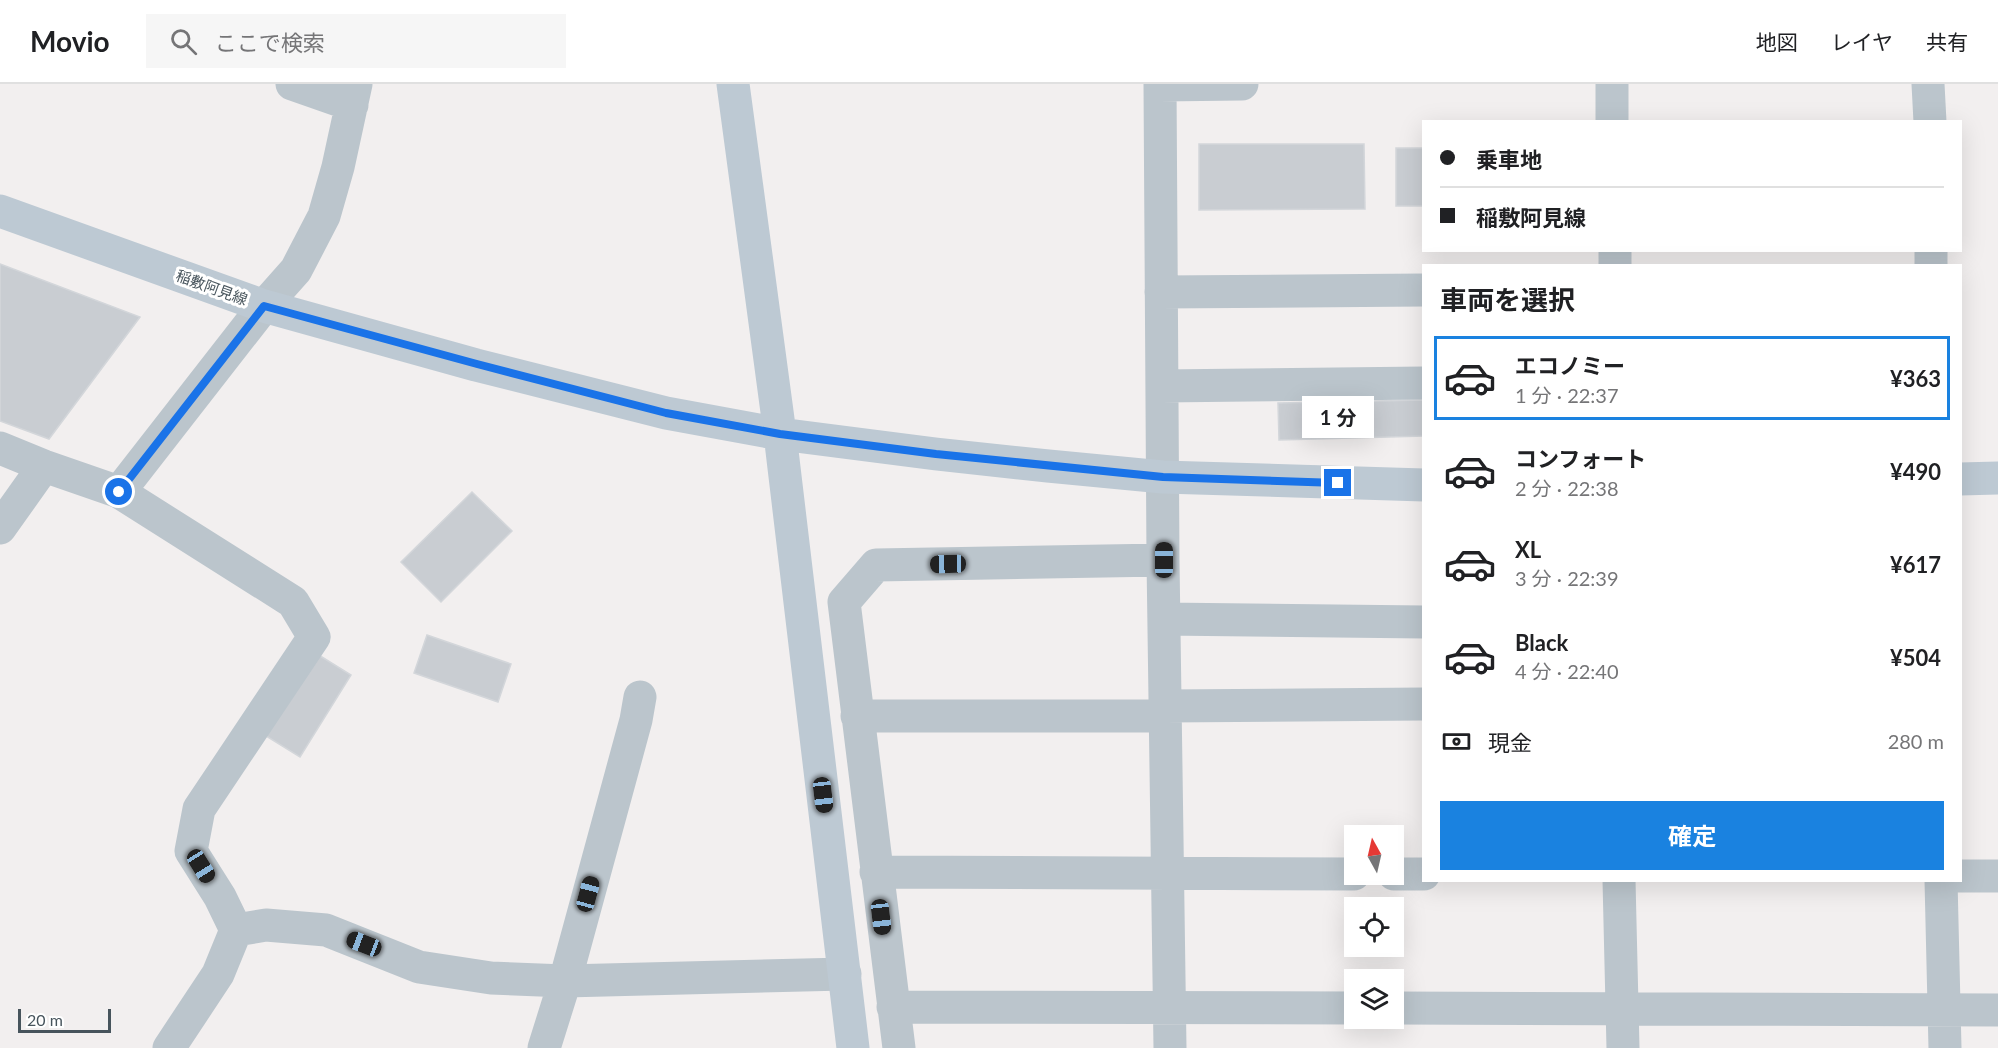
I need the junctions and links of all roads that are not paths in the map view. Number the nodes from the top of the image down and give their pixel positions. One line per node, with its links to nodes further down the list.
1 (292, 84): 7 (street)
2 (733, 84): 16 (main road)
3 (1160, 84): 4 (street); 12 (street)
4 (1242, 84)
5 (1611, 84): 8 (street)
6 (1928, 84): 9 (street)
7 (354, 95): 13 (street)
8 (1612, 120)
9 (1930, 120)
10 (0, 212): 13 (main road, 稲敷阿見線)
11 (1422, 290): 12 (street)
12 (1161, 292): 15 (street)
13 (264, 306): 16 (main road, 稲敷阿見線); 23 (street)
14 (1422, 383): 15 (street)
15 (1162, 386): 19 (street)
16 (780, 434): 19 (main road, 稲敷阿見線); 42 (main road)
17 (0, 448): 18 (street)
18 (44, 466): 23 (street); 24 (street)
19 (1163, 477): 22 (main road, 稲敷阿見線); 25 (street)
20 (1998, 478): 21 (main road)
21 (1962, 479)
22 (1422, 485)
23 (119, 492): 41 (street)
24 (0, 528)
25 (1164, 560): 26 (street); 31 (street)
26 (1164, 619): 27 (street); 30 (street)
27 (1422, 622)
28 (639, 697): 43 (street)
29 (1422, 704): 30 (street)
30 (1165, 711): 31 (street); 33 (street)
31 (857, 717): 32 (street)
32 (876, 872): 33 (street); 44 (street)
33 (1167, 873): 34 (street); 45 (street)
34 (1344, 874)
35 (1404, 874): 36 (street)
36 (1422, 874)
37 (1962, 876): 38 (street)
38 (1998, 876)
39 (1619, 882): 48 (street)
40 (1941, 882): 49 (street)
41 (236, 930): 43 (street); 51 (street)
42 (845, 974): 43 (street); 53 (main road)
43 (565, 981): 52 (street)
44 (893, 1007): 45 (street); 54 (street)
45 (1170, 1008): 46 (street); 55 (street)
46 (1344, 1008)
47 (1404, 1008): 48 (street)
48 (1623, 1009): 49 (street); 56 (street)
49 (1944, 1010): 50 (street); 57 (street)
50 (1998, 1010)
51 (169, 1048)
52 (544, 1048)
53 (853, 1048)
54 (899, 1048)
55 (1170, 1048)
56 (1623, 1048)
57 (1945, 1048)

